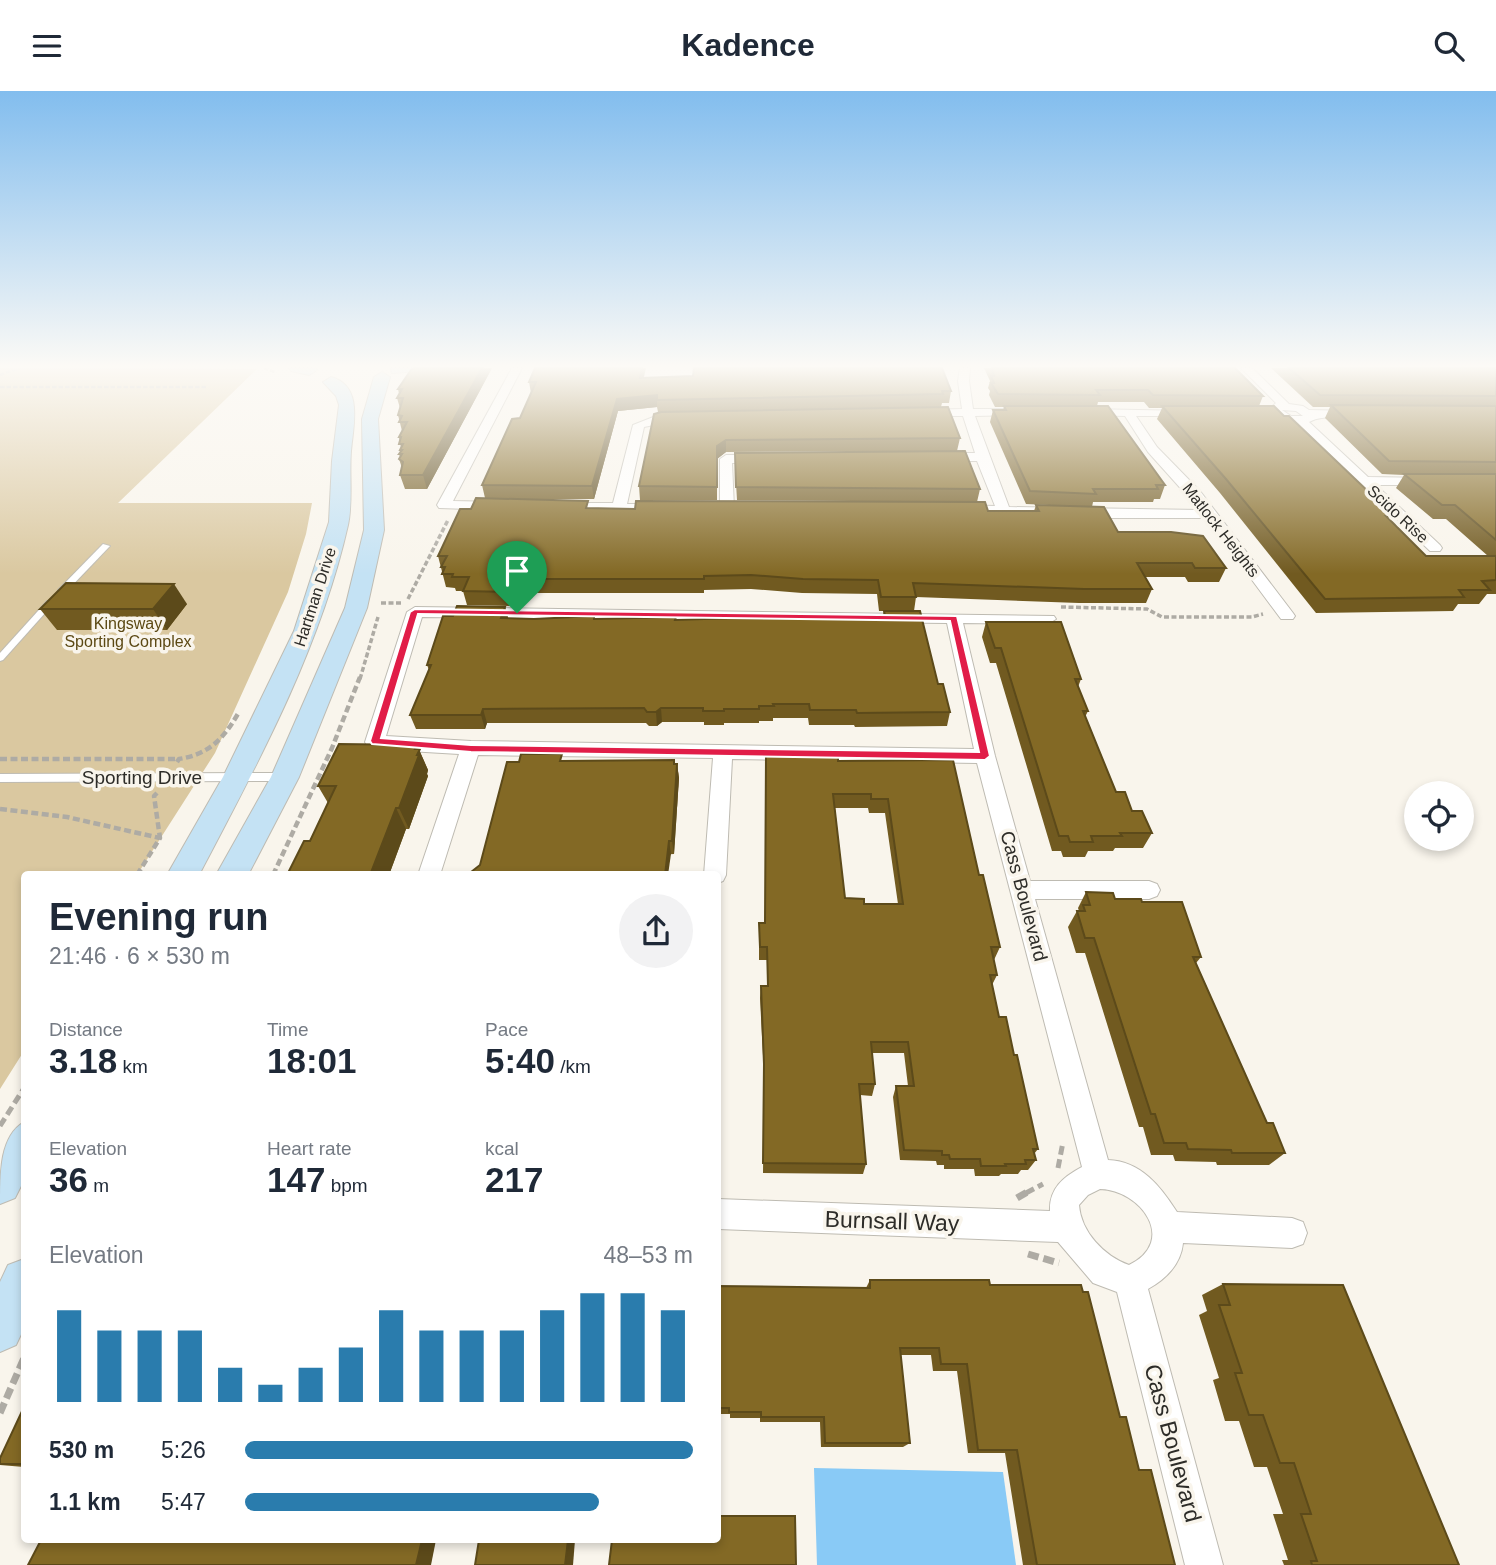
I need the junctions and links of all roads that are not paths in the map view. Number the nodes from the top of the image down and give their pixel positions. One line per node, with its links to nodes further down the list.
1 (344, 437): 30 (main road, Hartman Drive)
2 (371, 437): 31 (main road, Hartman Drive)
3 (480, 437): 13 (street)
4 (636, 437): 15 (street)
5 (976, 437): 9 (street)
6 (1144, 437): 20 (street, Matlock Heights)
7 (1324, 437): 11 (street, Scido Rise)
8 (927, 457): 9 (street)
9 (981, 457): 19 (street)
10 (780, 459): 17 (street)
11 (1363, 481): 12 (street); 22 (street, Scido Rise)
12 (1443, 481)
13 (522, 507)
14 (550, 507): 15 (street)
15 (619, 508): 16 (street)
16 (673, 508)
17 (727, 508)
18 (948, 509): 19 (street)
19 (1003, 509): 20 (street)
20 (1209, 514): 23 (street, Matlock Heights)
21 (106, 546): 26 (lane)
22 (1435, 548)
23 (1287, 616)
24 (954, 618): 25 (street); 27 (street); 29 (street, Cass Boulevard)
25 (1048, 619)
26 (0, 658)
27 (471, 748): 28 (street); 35 (street)
28 (723, 753): 29 (street); 36 (street)
29 (985, 756): 37 (street, Cass Boulevard)
30 (237, 777): 31 (lane, Sporting Drive); 32 (lane, Sporting Drive); 33 (main road, Hartman Drive)
31 (285, 777): 34 (main road, Hartman Drive)
32 (0, 778)
33 (185, 871)
34 (234, 871)
35 (430, 871)
36 (715, 871)
37 (1023, 890): 38 (street); 40 (street, Cass Boulevard)
38 (1149, 890)
39 (21, 1147): 41 (main road)
40 (1098, 1174): 43 (street); 44 (street)
41 (0, 1183)
42 (721, 1214): 43 (street, Burnsall Way)
43 (1066, 1227): 46 (street)
44 (1169, 1227): 45 (street); 46 (street)
45 (1292, 1233)
46 (1130, 1281): 49 (street, Cass Boulevard)
47 (21, 1287): 48 (main road)
48 (0, 1329)
49 (1205, 1565)

